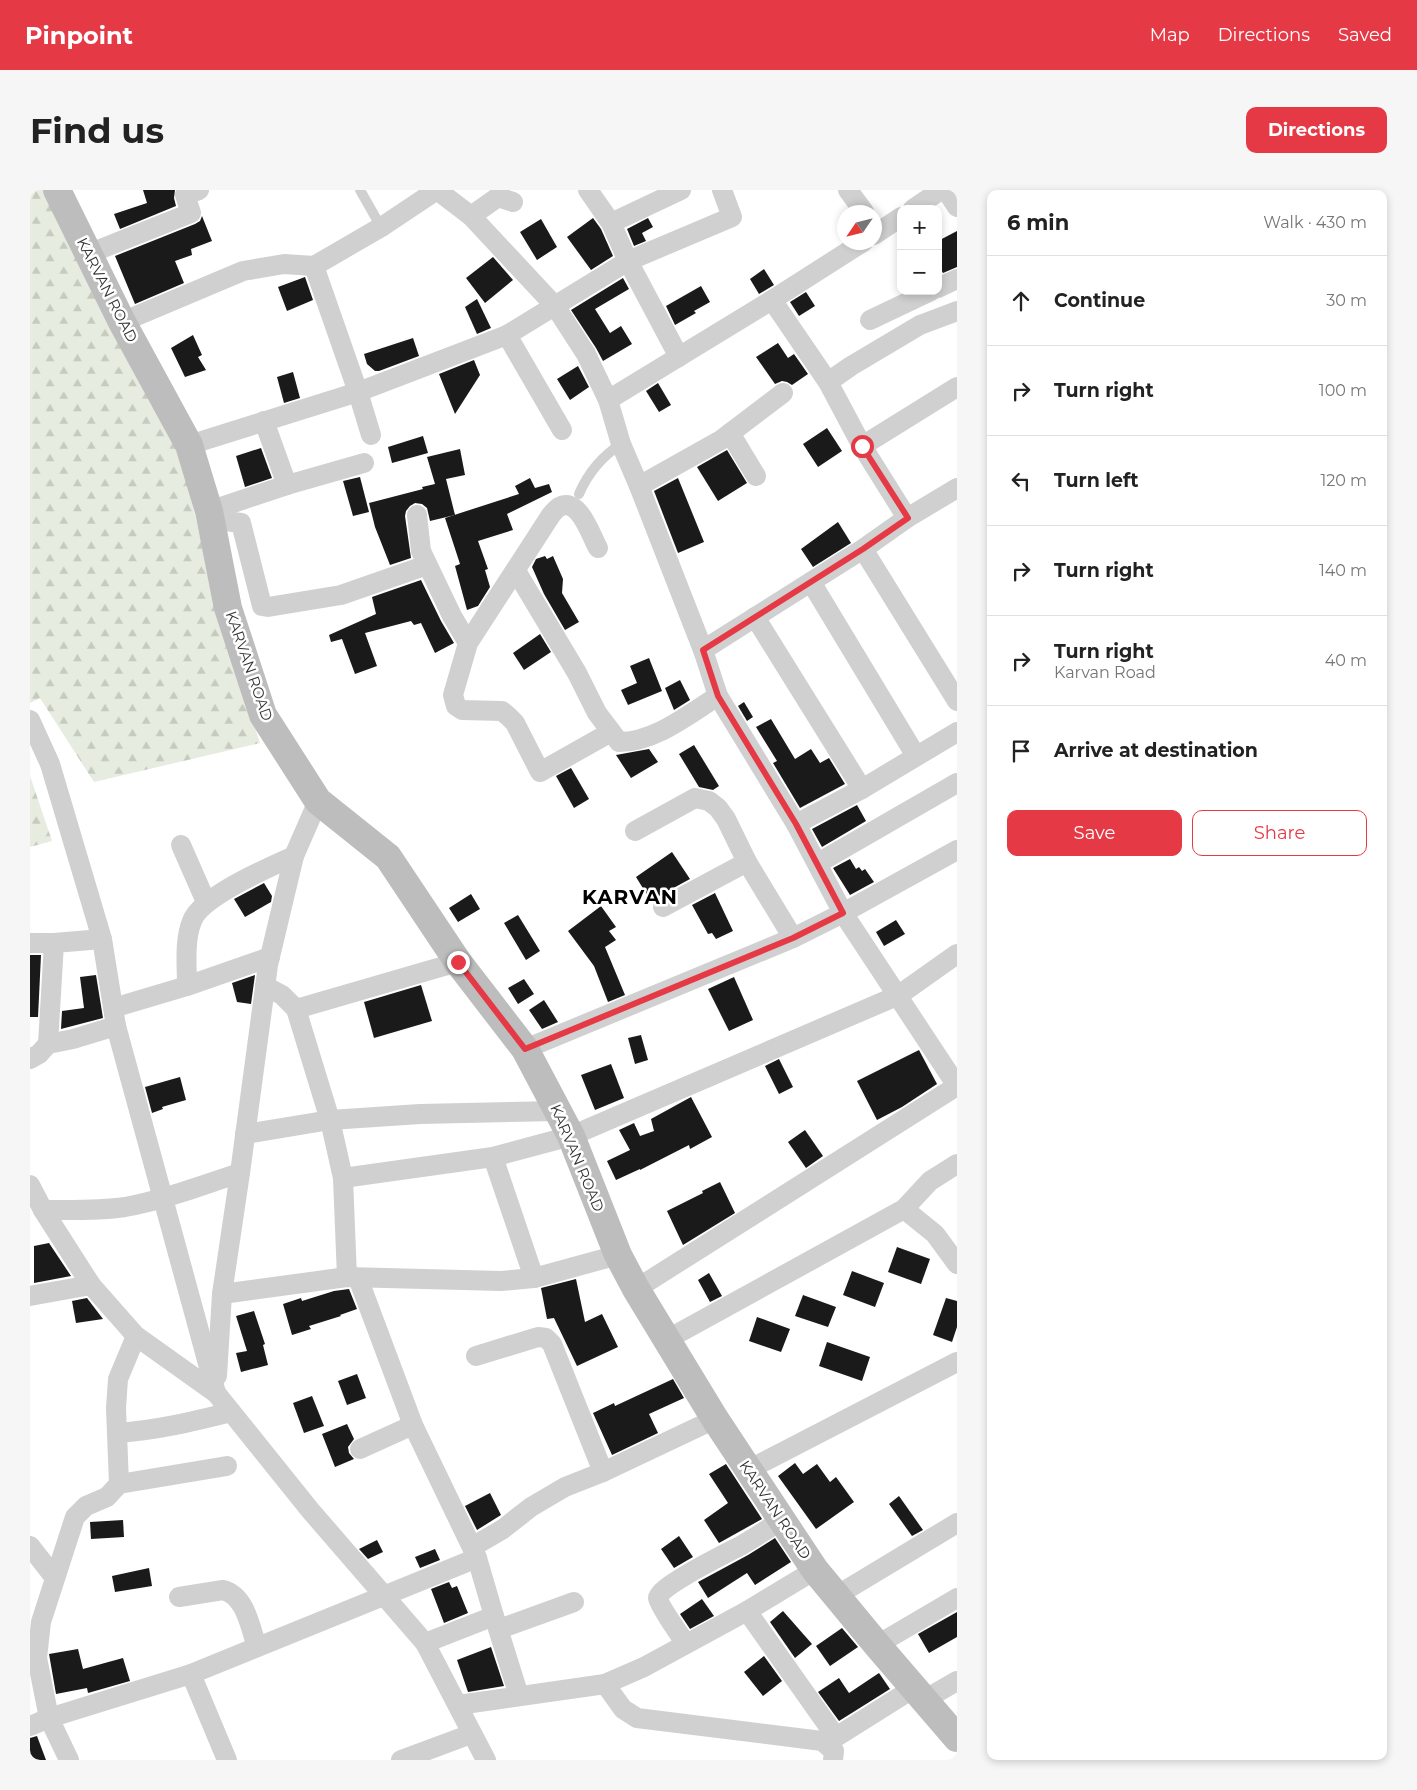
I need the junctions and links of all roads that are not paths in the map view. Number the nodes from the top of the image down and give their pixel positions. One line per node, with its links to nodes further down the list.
1 (57, 190): 21 (street, KARVAN ROAD)
2 (360, 190): 18 (lane)
3 (437, 190): 15 (street); 18 (street)
4 (588, 190): 17 (street)
5 (681, 190): 17 (street)
6 (722, 190): 22 (street)
7 (848, 190): 12 (street)
8 (941, 190): 13 (street)
9 (946, 190): 14 (street)
10 (189, 192): 21 (street)
11 (513, 202): 15 (street)
12 (859, 205)
13 (919, 205)
14 (957, 207)
15 (471, 216): 28 (street)
16 (897, 219): 19 (street)
17 (610, 223): 22 (street)
18 (381, 227): 23 (street)
19 (882, 229)
20 (849, 250): 27 (street)
21 (88, 254): 31 (street, KARVAN ROAD)
22 (628, 261): 28 (street); 33 (street)
23 (314, 266): 31 (street); 36 (street)
24 (957, 279): 25 (street)
25 (942, 286)
26 (923, 295): 30 (street)
27 (772, 300): 33 (street); 34 (street)
28 (555, 306): 32 (street); 38 (street)
29 (957, 311): 34 (street)
30 (870, 320)
31 (122, 322): 44 (street, KARVAN ROAD)
32 (507, 335): 36 (street); 40 (street)
33 (679, 357): 38 (street)
34 (828, 382): 45 (street)
35 (957, 387): 45 (street)
36 (358, 392): 39 (street); 42 (street)
37 (784, 392): 41 (street)
38 (608, 400): 43 (street)
39 (264, 421): 44 (street); 48 (street)
40 (562, 430)
41 (730, 433): 47 (street); 49 (street)
42 (371, 435)
43 (622, 444): 49 (street); 51 (lane)
44 (189, 445): 52 (street, KARVAN ROAD)
45 (862, 446): 54 (street)
46 (364, 463): 48 (street)
47 (756, 476)
48 (287, 485): 52 (street)
49 (639, 486): 62 (street)
50 (957, 488): 54 (street)
51 (579, 494)
52 (210, 515): 57 (street); 71 (street, KARVAN ROAD)
53 (417, 515): 57 (street)
54 (908, 518): 56 (street)
55 (598, 548): 58 (street)
56 (863, 549): 59 (street); 64 (street)
57 (427, 566): 61 (street)
58 (516, 571): 61 (street); 66 (street)
59 (811, 582): 60 (street); 68 (street)
60 (755, 617): 62 (street); 70 (street)
61 (468, 643): 66 (street)
62 (703, 650): 63 (street)
63 (718, 696): 66 (street); 72 (street)
64 (957, 701)
65 (30, 720): 83 (street)
66 (611, 732)
67 (957, 732): 68 (street)
68 (916, 756): 70 (street)
69 (957, 783): 78 (street)
70 (862, 789): 72 (street)
71 (318, 801): 76 (street); 88 (street, KARVAN ROAD)
72 (796, 824): 78 (street)
73 (635, 831): 77 (street)
74 (181, 845): 79 (street)
75 (957, 850): 81 (street)
76 (294, 856): 79 (street); 87 (street)
77 (747, 862): 80 (street); 82 (street)
78 (818, 863): 81 (street)
79 (206, 902): 89 (street)
80 (663, 907)
81 (843, 913): 82 (street); 91 (street)
82 (793, 938): 95 (street)
83 (102, 939): 85 (street); 93 (street)
84 (30, 943): 85 (street)
85 (54, 943): 94 (street)
86 (957, 954): 91 (street)
87 (270, 957): 89 (street); 90 (street)
88 (458, 962): 92 (street); 95 (street, KARVAN ROAD)
89 (187, 986): 93 (street)
90 (265, 986): 92 (street); 100 (street)
91 (899, 995): 97 (street); 101 (street)
92 (296, 1009): 99 (street)
93 (114, 1017): 94 (street); 107 (street)
94 (48, 1044): 96 (street)
95 (525, 1049): 98 (street, KARVAN ROAD)
96 (30, 1059)
97 (957, 1086): 115 (street)
98 (559, 1111): 99 (street); 101 (street, KARVAN ROAD)
99 (330, 1120): 100 (street); 105 (street)
100 (245, 1134): 104 (street)
101 (571, 1136): 102 (street); 110 (street, KARVAN ROAD)
102 (492, 1157): 105 (street); 113 (street)
103 (957, 1164): 108 (street)
104 (240, 1173): 107 (street); 116 (street)
105 (343, 1178): 112 (street)
106 (30, 1184): 109 (street)
107 (163, 1197): 109 (street); 122 (street)
108 (904, 1209): 111 (street); 119 (street)
109 (43, 1210): 114 (street)
110 (618, 1255): 113 (street); 115 (street, KARVAN ROAD)
111 (957, 1264)
112 (352, 1277): 113 (street); 116 (street); 125 (street)
113 (534, 1278)
114 (91, 1285): 117 (street); 118 (street)
115 (636, 1289): 119 (street, KARVAN ROAD)
116 (222, 1294): 122 (street)
117 (30, 1296)
118 (136, 1336): 122 (street); 126 (street)
119 (666, 1340): 124 (street, KARVAN ROAD)
120 (476, 1356): 130 (street)
121 (957, 1362): 129 (street)
122 (216, 1393): 123 (street)
123 (231, 1412): 126 (street); 138 (street)
124 (715, 1419): 129 (street, KARVAN ROAD); 130 (street)
125 (413, 1425): 127 (street); 135 (street)
126 (117, 1433): 131 (street)
127 (360, 1449)
128 (227, 1466): 131 (street)
129 (748, 1470): 132 (street, KARVAN ROAD)
130 (603, 1472): 135 (street)
131 (119, 1484): 137 (street)
132 (782, 1520): 136 (street, KARVAN ROAD); 146 (street)
133 (957, 1523): 139 (street)
134 (30, 1546): 137 (street)
135 (475, 1552): 138 (street); 144 (street)
136 (815, 1570): 139 (street, KARVAN ROAD); 143 (street)
137 (56, 1578): 155 (street)
138 (384, 1595): 145 (street); 148 (street)
139 (836, 1596): 147 (street, KARVAN ROAD)
140 (179, 1597): 148 (street)
141 (957, 1598): 147 (street)
142 (574, 1602): 144 (street)
143 (748, 1611): 146 (street); 152 (street)
144 (497, 1622): 145 (street); 153 (street)
145 (425, 1643): 154 (street)
146 (686, 1644): 151 (street)
147 (877, 1645): 152 (street, KARVAN ROAD)
148 (257, 1647): 149 (street)
149 (191, 1674): 155 (street); 160 (street)
150 (957, 1681): 152 (street)
151 (605, 1684): 153 (street); 163 (street)
152 (919, 1694): 158 (street, KARVAN ROAD)
153 (519, 1696): 154 (street)
154 (458, 1706): 157 (street)
155 (49, 1718): 156 (street); 159 (street)
156 (30, 1726)
157 (471, 1734): 161 (street); 162 (street)
158 (957, 1738)
159 (69, 1760)
160 (227, 1760)
161 (401, 1760)
162 (486, 1760)
163 (833, 1760)

